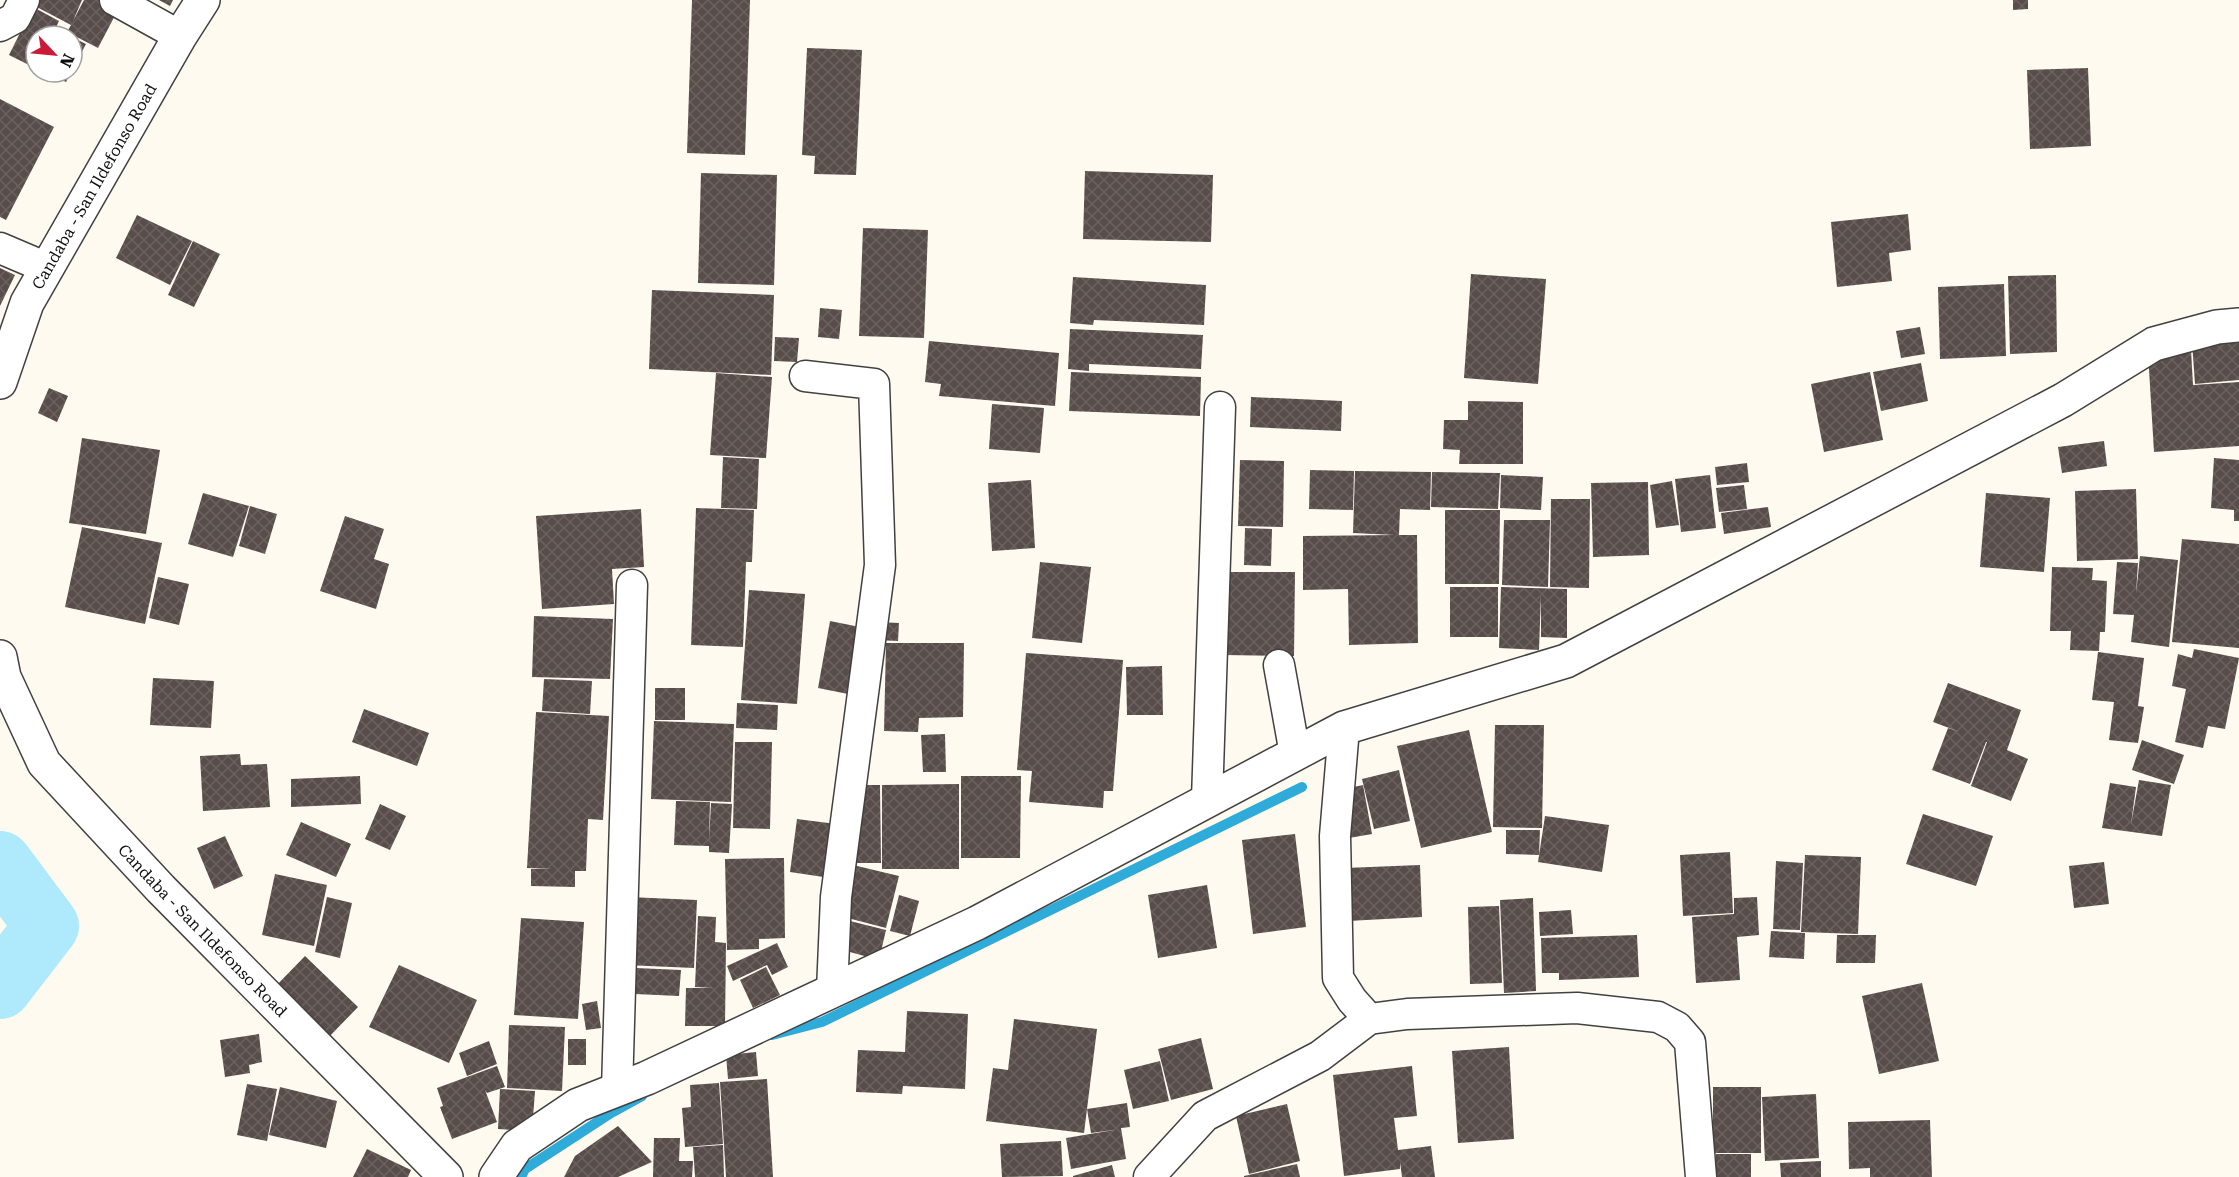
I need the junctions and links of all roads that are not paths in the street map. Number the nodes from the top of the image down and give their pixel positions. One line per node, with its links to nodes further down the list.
1 (24, 0): 4 (street)
2 (116, 0): 5 (street)
3 (203, 0): 5 (street, Candaba - San Ildefonso Road)
4 (0, 26)
5 (180, 36): 7 (street, Candaba - San Ildefonso Road)
6 (0, 248): 7 (street)
7 (47, 268): 10 (street, Candaba - San Ildefonso Road)
8 (2239, 325): 15 (street)
9 (805, 376): 18 (street)
10 (0, 382)
11 (1220, 407): 17 (street)
12 (632, 585): 20 (street)
13 (0, 657): 21 (street, Candaba - San Ildefonso Road)
14 (1279, 665): 16 (street)
15 (1344, 728): 16 (street); 19 (street)
16 (1295, 754): 17 (street)
17 (1207, 800): 18 (street)
18 (832, 991): 20 (street)
19 (1369, 1020): 23 (street); 24 (street)
20 (617, 1090): 22 (street)
21 (446, 1177)
22 (496, 1177)
23 (1149, 1177)
24 (1701, 1177)

